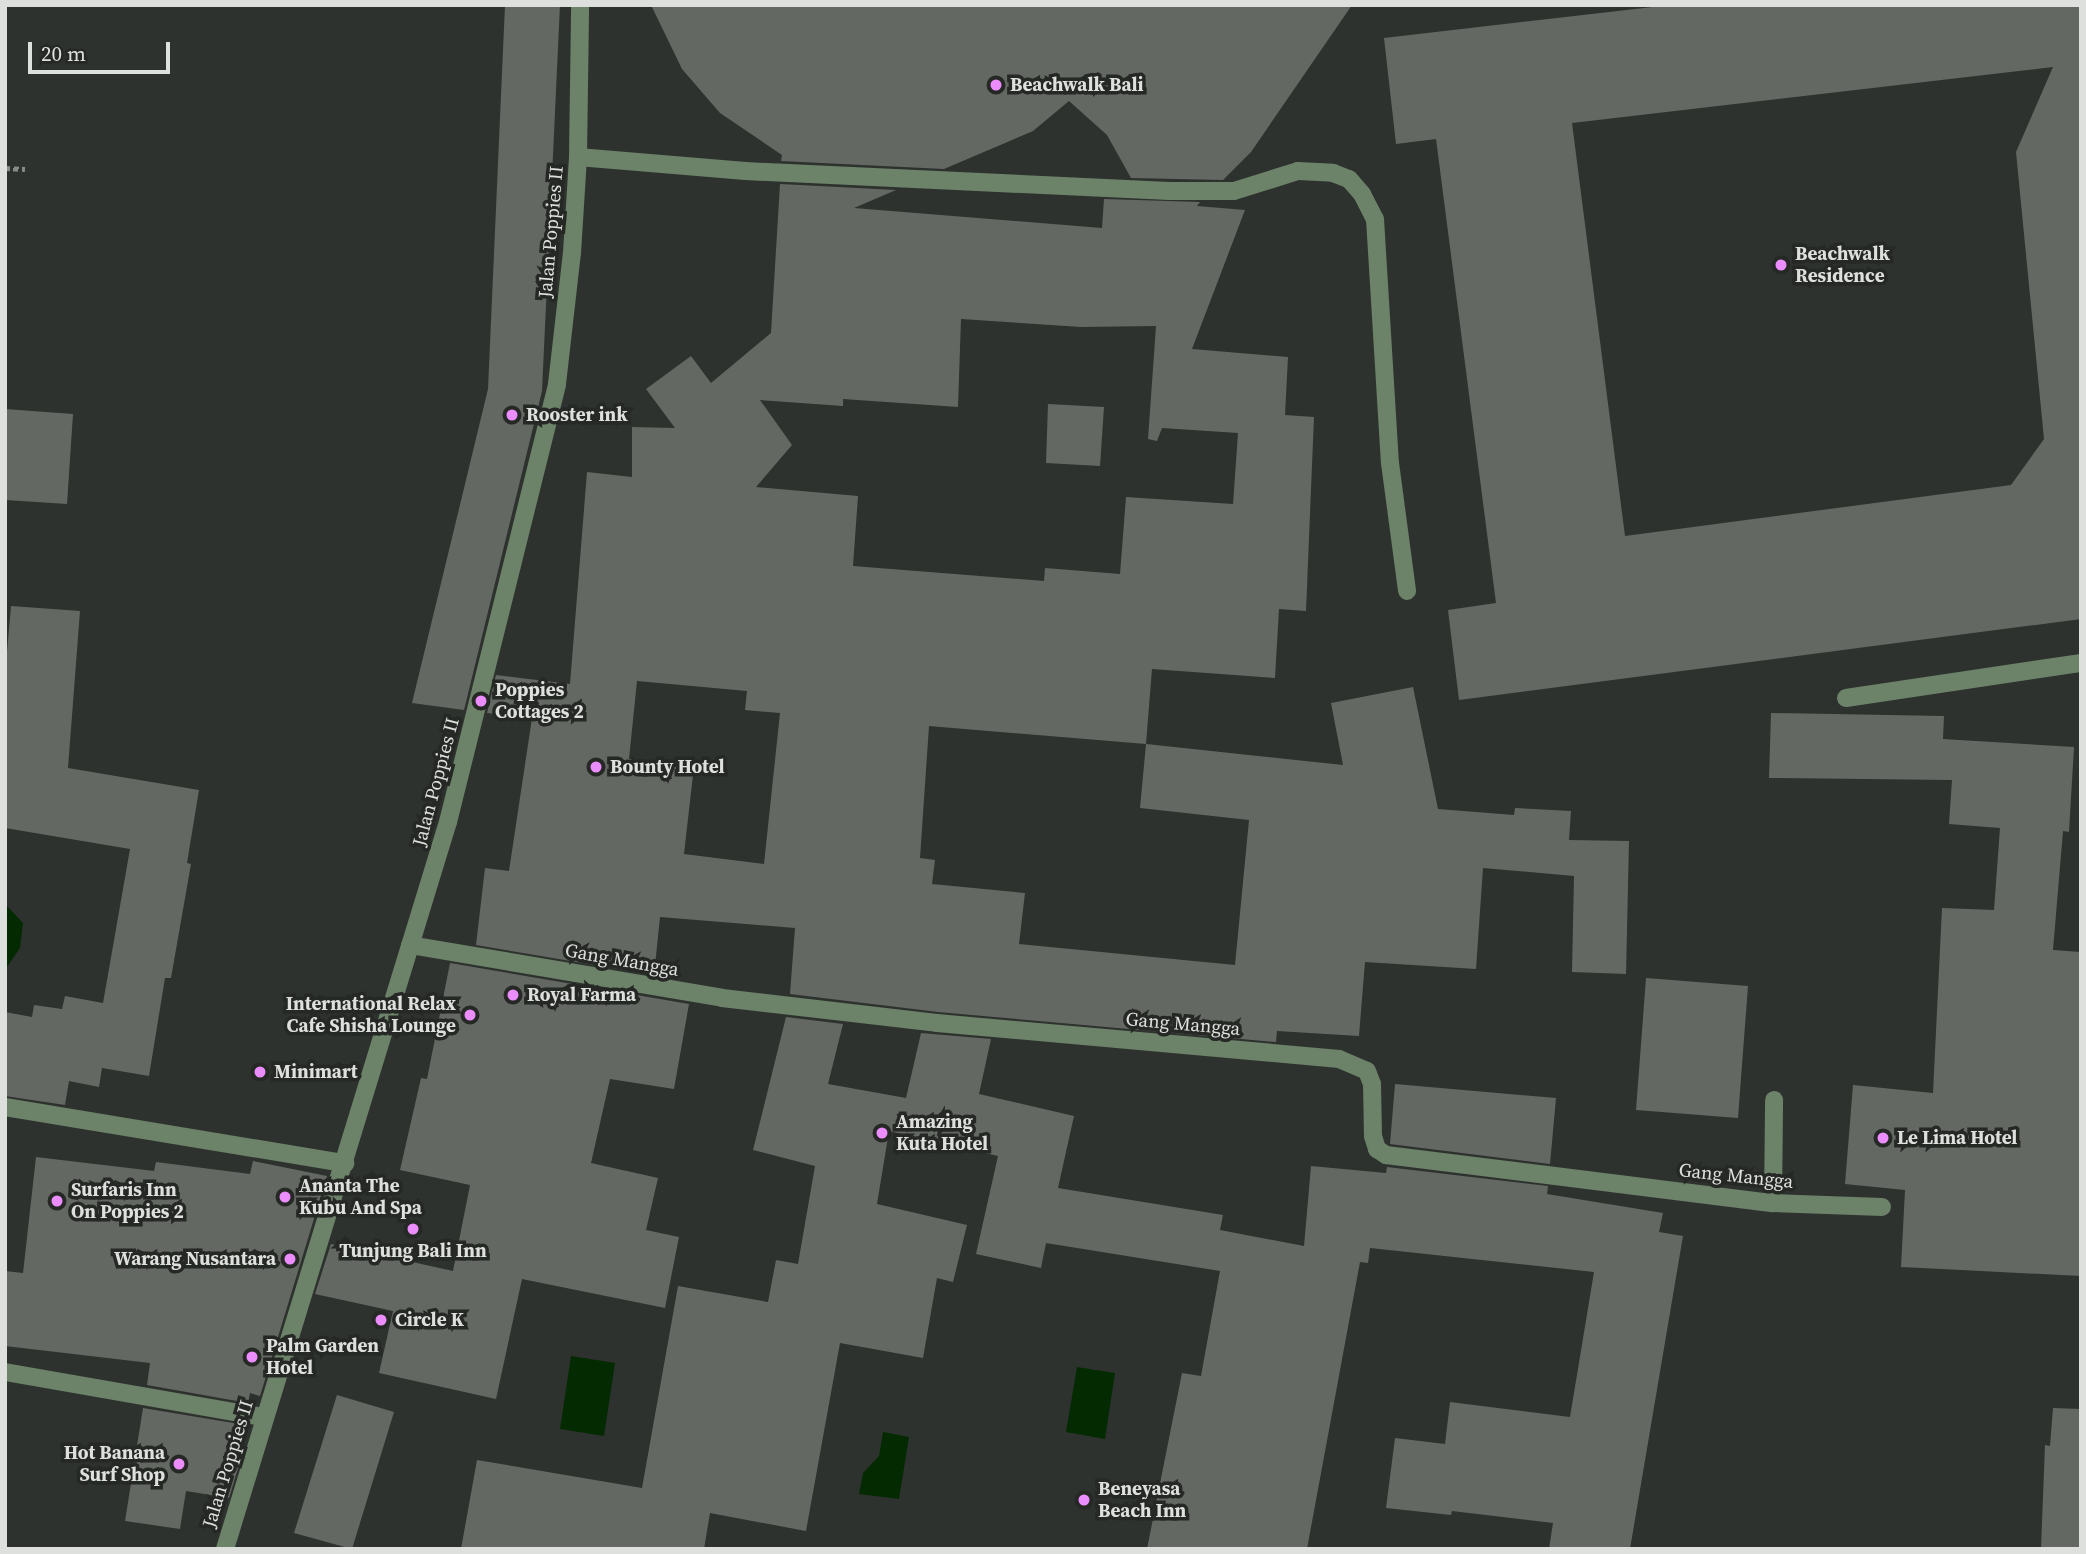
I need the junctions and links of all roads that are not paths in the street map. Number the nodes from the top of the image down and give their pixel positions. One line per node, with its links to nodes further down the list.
1 (580, 5): 2 (street, Jalan Poppies II)
2 (578, 157): 3 (street); 6 (street, Jalan Poppies II)
3 (1407, 591)
4 (2081, 663): 5 (street)
5 (1846, 698)
6 (410, 945): 9 (street, Jalan Poppies II); 10 (street, Gang Mangga)
7 (1773, 1100): 10 (street)
8 (5, 1107): 9 (street)
9 (345, 1163): 13 (street, Jalan Poppies II)
10 (1773, 1203): 11 (street, Gang Mangga)
11 (1882, 1207)
12 (5, 1372): 13 (street)
13 (264, 1417): 14 (street, Jalan Poppies II)
14 (225, 1549)

